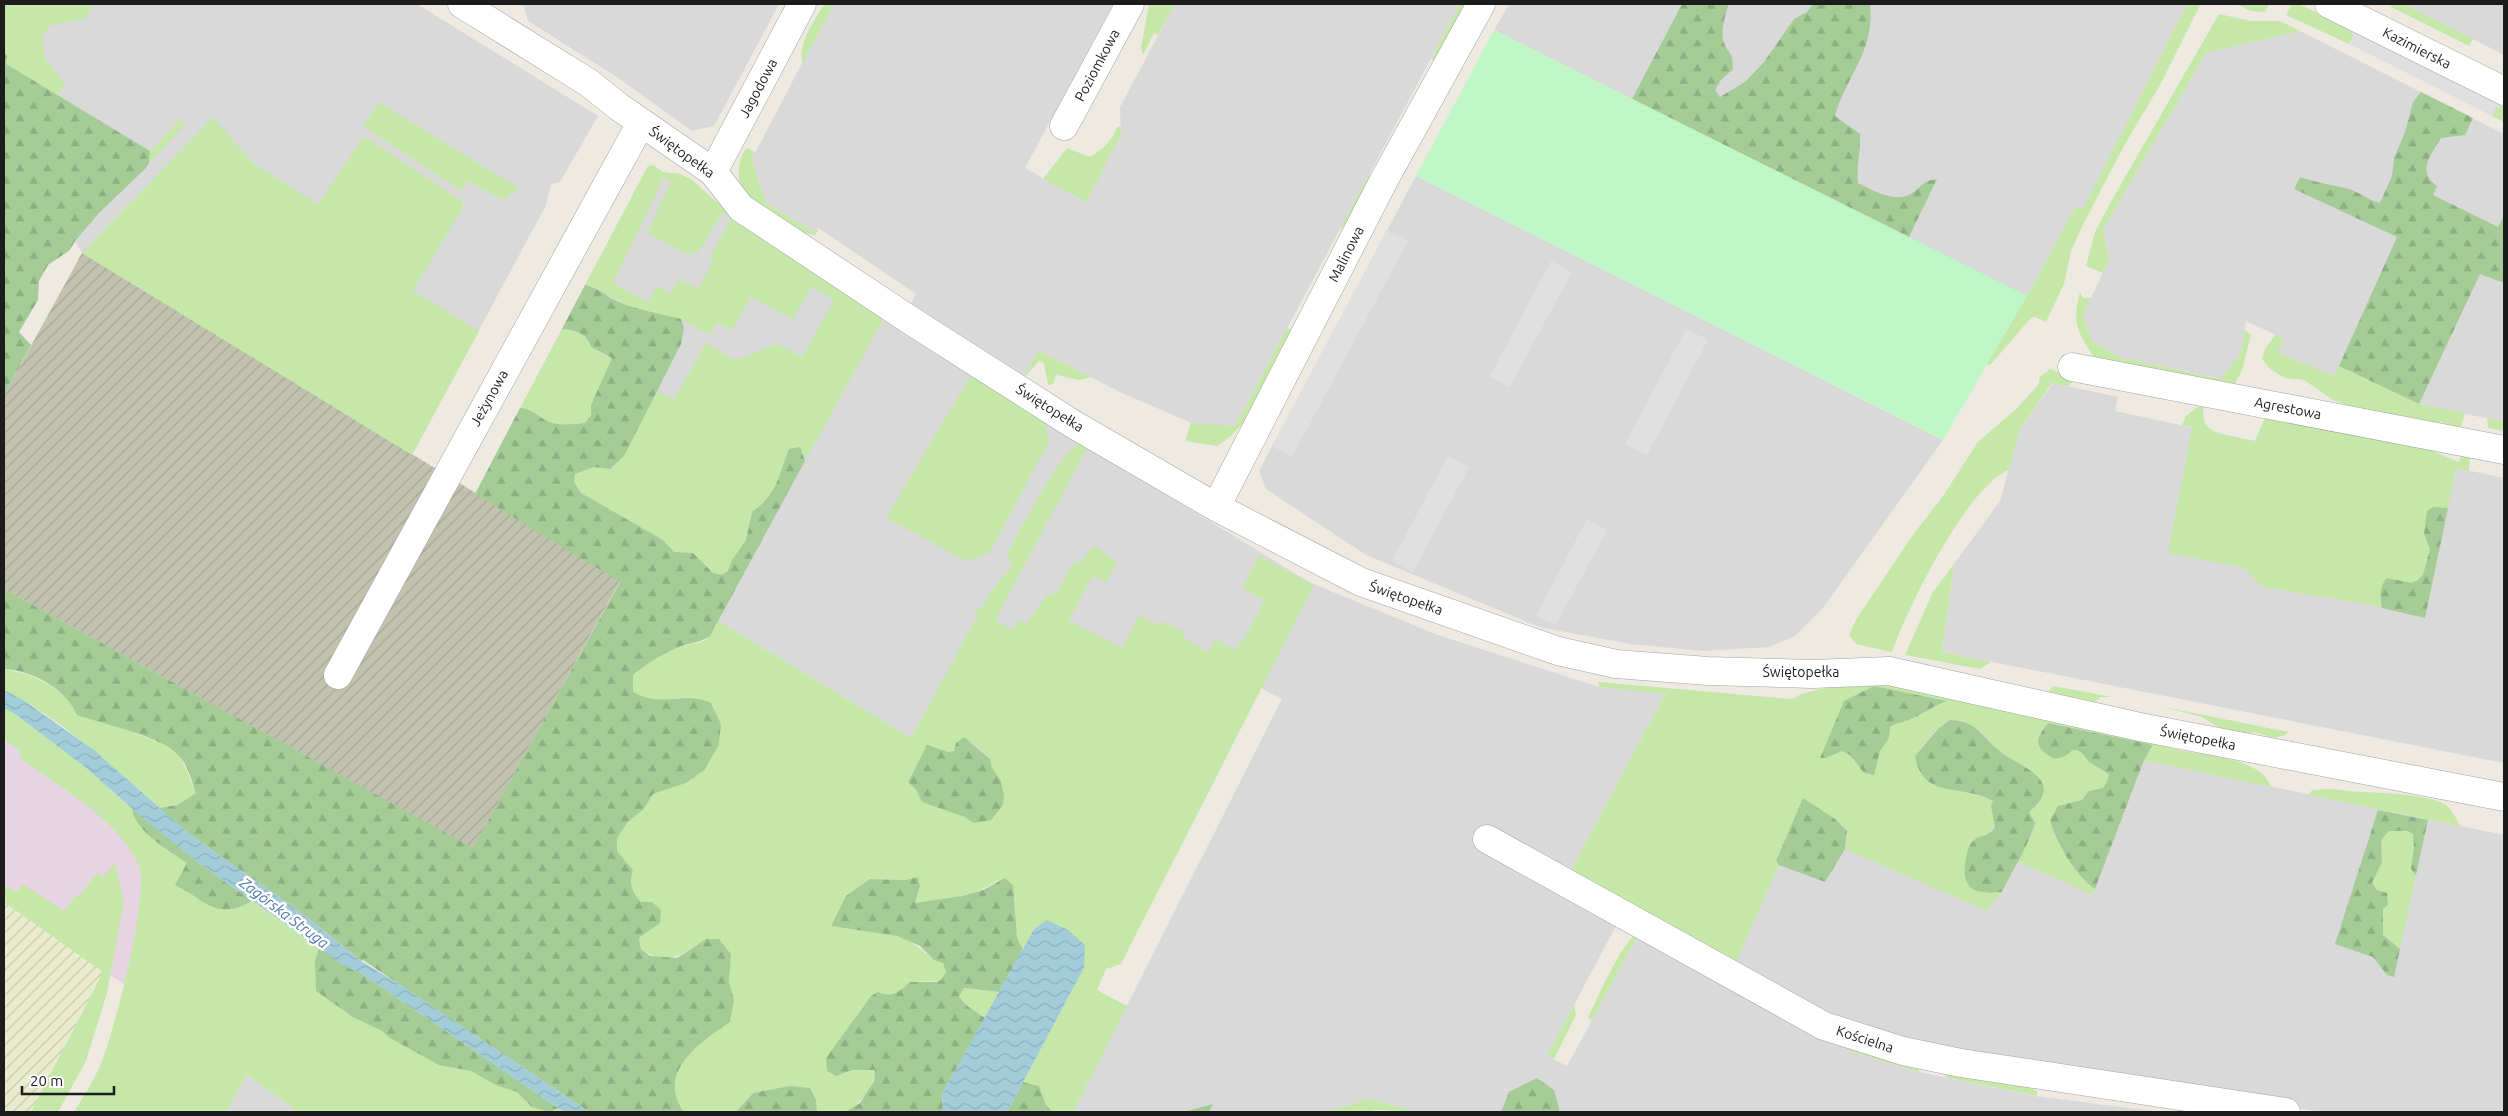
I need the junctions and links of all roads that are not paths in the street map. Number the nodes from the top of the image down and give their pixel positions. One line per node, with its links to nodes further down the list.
1 (462, 4): 7 (street, Świętopełka)
2 (802, 4): 9 (street, Jagodowa)
3 (1130, 4): 8 (street, Poziomkowa)
4 (1481, 4): 12 (street, Malinowa)
5 (2329, 4): 6 (street, Kazimierska)
6 (2504, 91)
7 (642, 123): 9 (street, Świętopełka); 13 (street, Jeżynowa)
8 (1064, 126)
9 (714, 172): 12 (street, Świętopełka)
10 (2072, 367): 11 (street, Agrestowa)
11 (2504, 450)
12 (1216, 507): 14 (street, Świętopełka)
13 (338, 675)
14 (2504, 797)
15 (1487, 839): 16 (street, Kościelna)
16 (2286, 1112)

